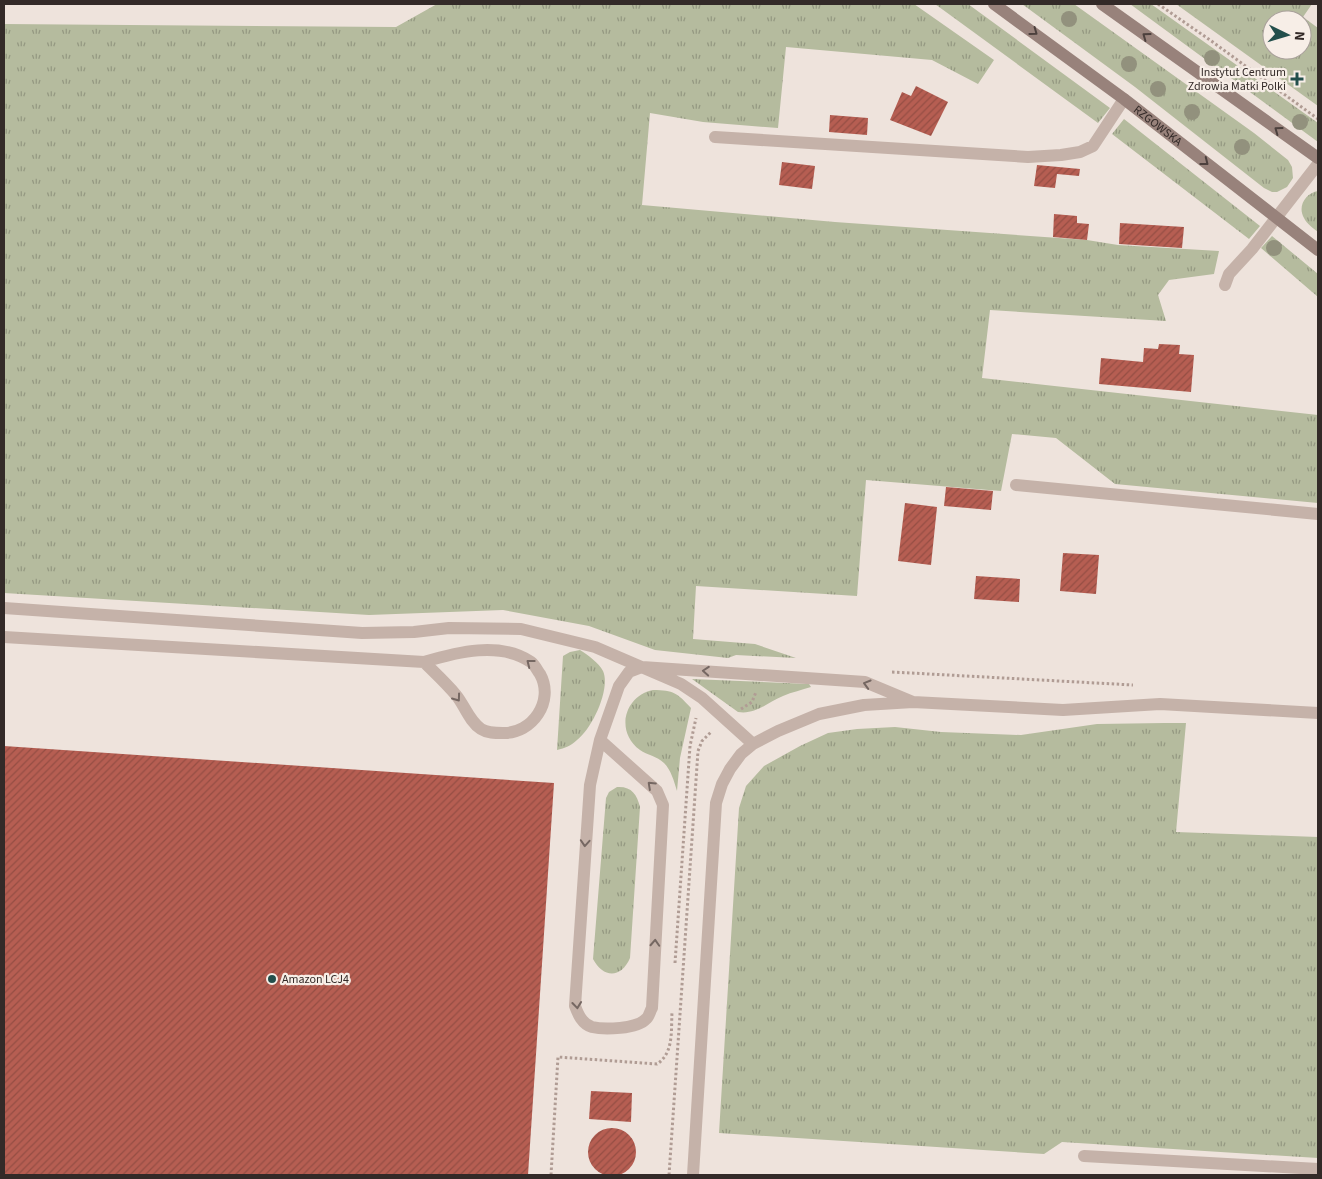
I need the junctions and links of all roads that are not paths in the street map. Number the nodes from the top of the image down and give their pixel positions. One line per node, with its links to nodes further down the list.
1 (994, 4): 3 (main road, RZGOWSKA, one-way to 3)
2 (1102, 4): 5 (main road, one-way to 2)
3 (1124, 99): 4 (lane); 7 (main road, RZGOWSKA, one-way to 7)
4 (715, 137)
5 (1318, 158)
6 (1318, 164): 7 (lane)
7 (1276, 217): 8 (main road, RZGOWSKA); 9 (lane)
8 (1318, 250)
9 (1225, 285)
10 (1016, 485): 11 (lane)
11 (1318, 514)
12 (4, 608): 15 (lane)
13 (4, 637): 14 (lane)
14 (424, 662): 14 (lane, one-way to 14)
15 (642, 667): 16 (lane, one-way to 15); 18 (lane); 19 (lane)
16 (913, 702): 17 (lane); 19 (lane)
17 (1318, 712)
18 (600, 740): 18 (lane, one-way to 18)
19 (753, 744): 22 (lane)
20 (1084, 1156): 21 (lane)
21 (1318, 1169)
22 (693, 1175)

